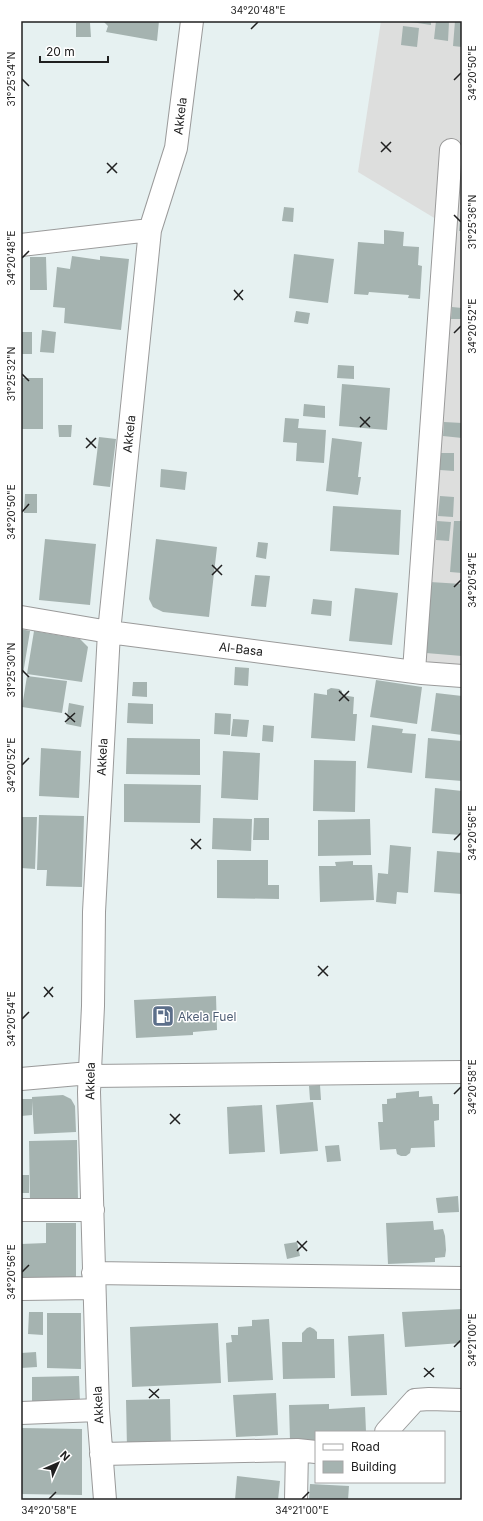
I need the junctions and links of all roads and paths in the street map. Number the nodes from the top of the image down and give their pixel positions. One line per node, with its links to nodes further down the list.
1 (192, 21): 3 (street, Akkela)
2 (451, 150): 7 (street)
3 (150, 230): 4 (street); 6 (street, Akkela)
4 (21, 245)
5 (21, 617): 6 (street, Al-Basa)
6 (109, 632): 7 (street, Al-Basa); 10 (street, Akkela)
7 (414, 671): 8 (street, Al-Basa)
8 (462, 676)
9 (462, 1072): 10 (street)
10 (90, 1075): 11 (street); 13 (street, Akkela)
11 (21, 1079)
12 (21, 1210): 13 (street)
13 (93, 1210): 15 (street, Akkela)
14 (462, 1278): 15 (street)
15 (94, 1281): 16 (street); 18 (street, Akkela)
16 (21, 1289)
17 (462, 1400): 20 (street)
18 (98, 1410): 19 (street); 22 (street, Akkela)
19 (21, 1413)
20 (387, 1431)
21 (307, 1451): 22 (street); 24 (street)
22 (101, 1454): 23 (street, Akkela)
23 (105, 1500)
24 (296, 1500)

